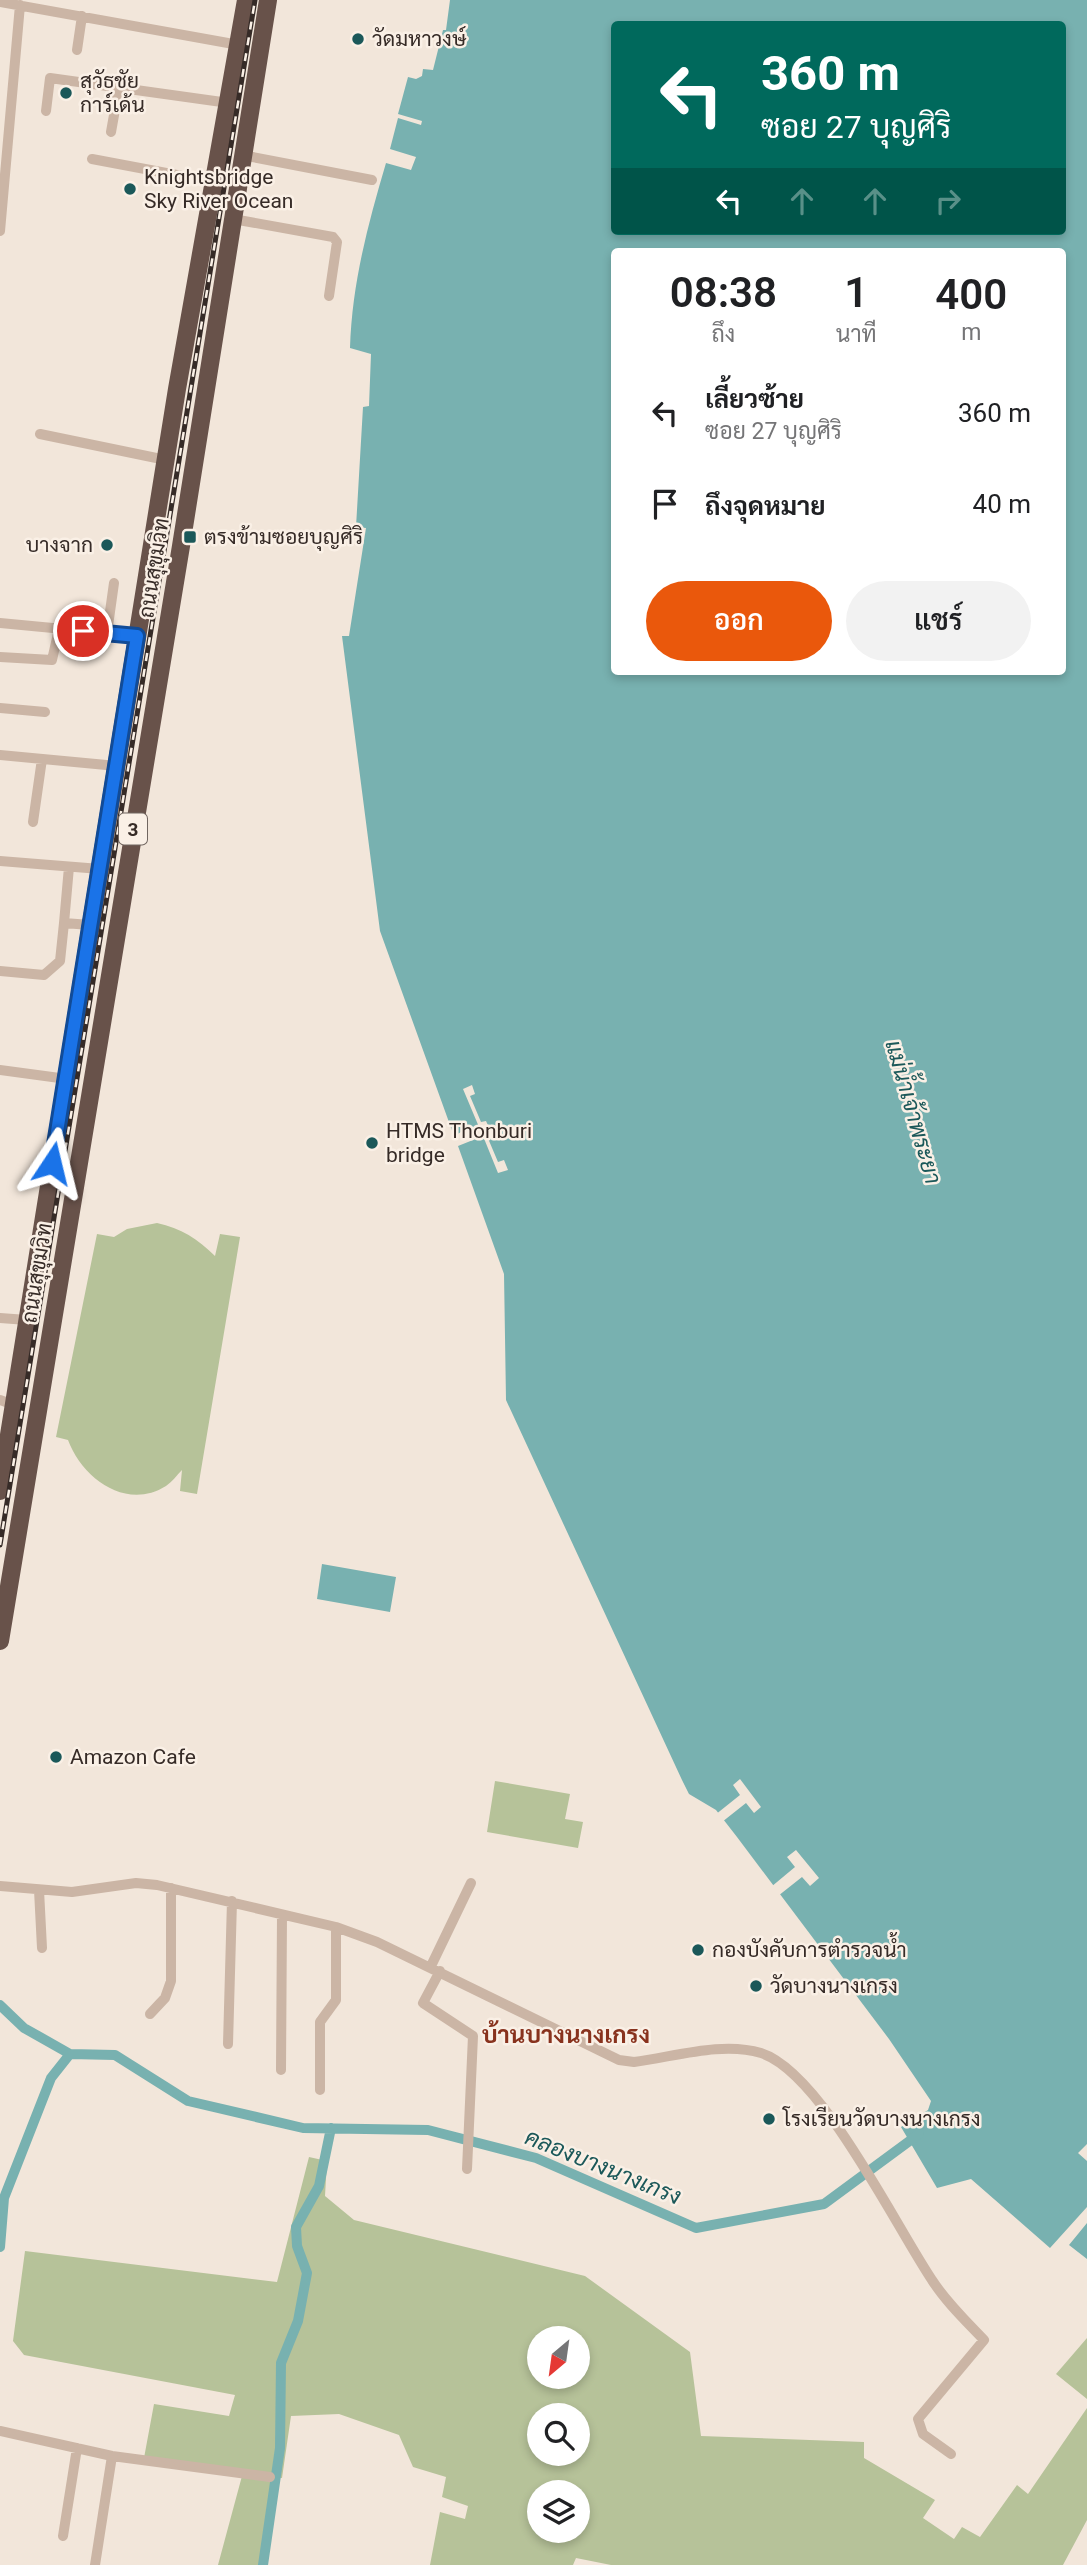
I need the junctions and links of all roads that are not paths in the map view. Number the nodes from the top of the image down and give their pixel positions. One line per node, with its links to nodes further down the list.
1 (0, 2): 3 (street)
2 (245, 4): 7 (highway, ถนนสุขุมวิท / 3)
3 (20, 5): 4 (street); 18 (street)
4 (55, 6): 6 (street)
5 (266, 8): 13 (highway, ถนนสุขุมวิท / 3)
6 (82, 16): 7 (street); 8 (street)
7 (239, 45): 10 (highway, ถนนสุขุมวิท / 3)
8 (77, 50)
9 (119, 87): 10 (street); 11 (street); 12 (street)
10 (229, 103): 16 (highway, ถนนสุขุมวิท / 3)
11 (46, 111)
12 (111, 132)
13 (242, 155): 15 (street); 17 (highway, ถนนสุขุมวิท / 3)
14 (92, 159): 16 (street)
15 (372, 180)
16 (214, 182): 20 (highway, ถนนสุขุมวิท / 3)
17 (233, 219): 19 (street); 21 (highway, ถนนสุขุมวิท / 3)
18 (0, 231)
19 (329, 296)
20 (193, 299): 21 (highway); 23 (highway, ถนนสุขุมวิท / 3)
21 (219, 303): 42 (highway, ถนนสุขุมวิท / 3)
22 (40, 433): 23 (street)
23 (166, 460): 28 (highway, ถนนสุขุมวิท / 3)
24 (114, 583): 27 (street)
25 (0, 623): 26 (street)
26 (59, 629): 27 (street); 29 (street)
27 (107, 633): 28 (street)
28 (137, 636): 34 (highway, ถนนสุขุมวิท / 3)
29 (0, 657)
30 (0, 708): 31 (street)
31 (45, 712)
32 (0, 755): 33 (street)
33 (42, 759): 34 (street); 35 (street)
34 (117, 766): 38 (highway, ถนนสุขุมวิท / 3)
35 (33, 822)
36 (0, 862): 37 (street)
37 (69, 867): 38 (street); 39 (street)
38 (100, 869): 40 (highway, ถนนสุขุมวิท / 3)
39 (64, 923): 40 (street); 41 (street)
40 (90, 925): 43 (highway, ถนนสุขุมวิท / 3)
41 (0, 971)
42 (105, 994): 43 (highway); 45 (highway, ถนนสุขุมวิท / 3)
43 (77, 1002): 44 (highway, ถนนสุขุมวิท / 3)
44 (74, 1022): 45 (highway); 47 (highway, ถนนสุขุมวิท / 3)
45 (99, 1034): 52 (highway, ถนนสุขุมวิท / 3)
46 (0, 1070): 47 (street)
47 (67, 1079): 49 (highway, ถนนสุขุมวิท / 3)
48 (0, 1318): 49 (street)
49 (27, 1320): 50 (highway, ถนนสุขุมวิท / 3)
50 (7, 1402): 51 (highway, ถนนสุขุมวิท / 3)
51 (1, 1481)
52 (0, 1640)
53 (471, 1883): 61 (street)
54 (0, 1886): 56 (street)
55 (171, 1888): 56 (street); 57 (street); 62 (street)
56 (39, 1890): 60 (street)
57 (232, 1901): 58 (street); 63 (street)
58 (282, 1914): 59 (street); 64 (street)
59 (336, 1927): 61 (street); 65 (street)
60 (42, 1948)
61 (435, 1968): 66 (street); 69 (street)
62 (150, 2014)
63 (229, 2044)
64 (281, 2070)
65 (320, 2090)
66 (467, 2166)
67 (4, 2432): 68 (street)
68 (77, 2448): 70 (street); 72 (street)
69 (951, 2454)
70 (112, 2456): 71 (street); 73 (street)
71 (270, 2477)
72 (63, 2536)
73 (94, 2565)

